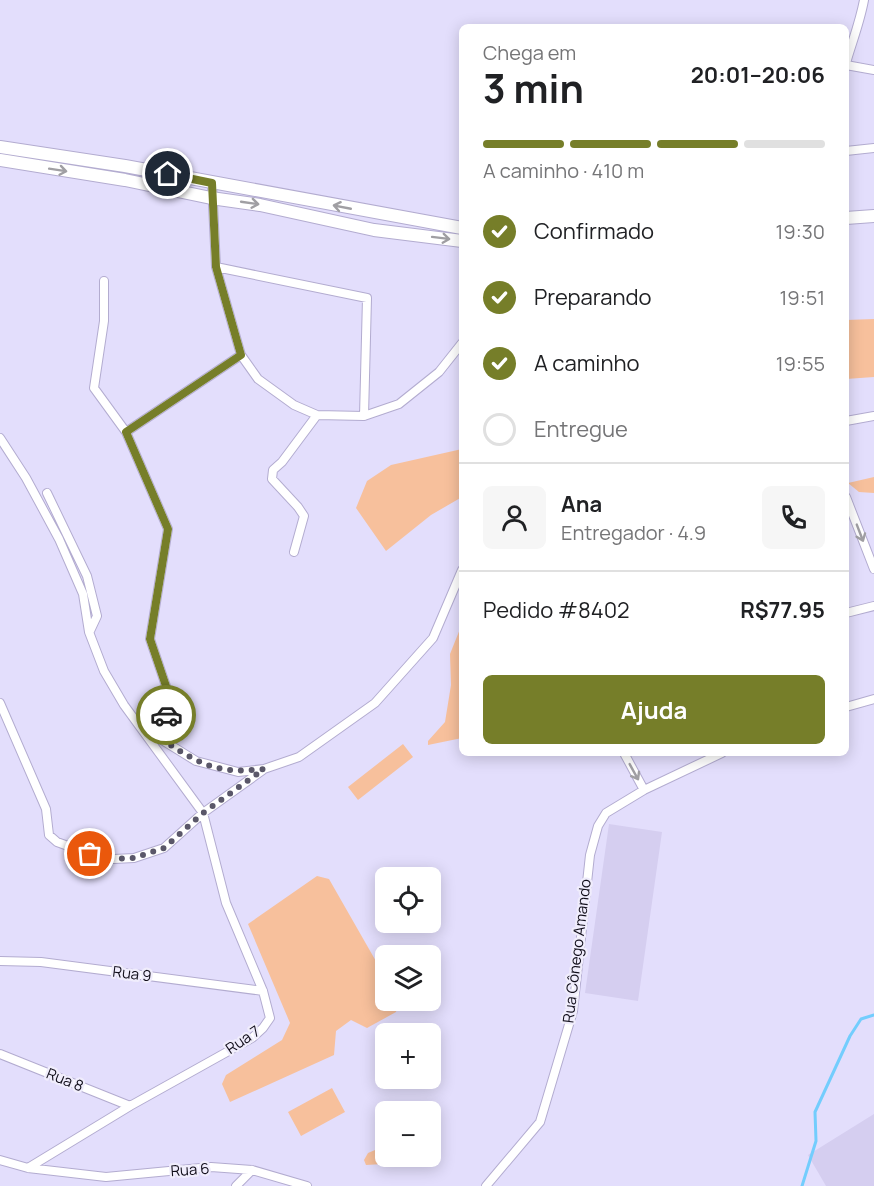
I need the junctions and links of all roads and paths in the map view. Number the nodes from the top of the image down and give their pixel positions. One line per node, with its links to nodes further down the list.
1 (864, 0): 2 (street)
2 (849, 52)
3 (849, 65): 4 (street)
4 (874, 70)
5 (1, 147): 8 (street); 9 (street)
6 (874, 148): 7 (street)
7 (849, 151)
8 (1, 160): 10 (street, one-way to 10)
9 (125, 166): 10 (street); 11 (street)
10 (125, 180): 12 (street)
11 (212, 183): 12 (street); 13 (street, one-way to 11)
12 (211, 198): 17 (street, one-way to 17); 19 (street)
13 (376, 213): 16 (street); 17 (street)
14 (874, 216): 15 (street)
15 (849, 218)
16 (459, 227)
17 (374, 230): 18 (street, one-way to 18)
18 (459, 241)
19 (216, 267): 22 (street); 24 (street)
20 (104, 281): 27 (street)
21 (459, 347): 24 (street)
22 (241, 355): 23 (street); 27 (street)
23 (317, 415): 24 (street); 31 (street)
24 (364, 416)
25 (874, 416): 26 (street)
26 (849, 420)
27 (126, 432): 41 (street)
28 (0, 438): 36 (street)
29 (46, 493): 36 (street)
30 (849, 505): 32 (street, one-way to 32)
31 (294, 552)
32 (874, 568)
33 (459, 577): 44 (street)
34 (874, 606): 35 (street)
35 (849, 612)
36 (89, 632): 40 (street)
37 (874, 699): 39 (street)
38 (0, 703): 46 (street)
39 (849, 706)
40 (142, 728): 41 (street); 46 (street)
41 (166, 742): 44 (street)
42 (626, 756): 45 (street, one-way to 45)
43 (716, 756): 45 (street, Rua Cônego Amando)
44 (264, 769): 46 (street)
45 (644, 790): 56 (street, Rua Cônego Amando)
46 (203, 813): 48 (street, Rua 7)
47 (0, 961): 48 (street, Rua 9)
48 (263, 991): 50 (street, Rua 7)
49 (0, 1054): 50 (street, Rua 8)
50 (130, 1106): 52 (street, Rua 7)
51 (0, 1160): 52 (street, Rua 6)
52 (28, 1168): 53 (street, Rua 6)
53 (252, 1170): 54 (street); 55 (street, Rua 6)
54 (236, 1186)
55 (307, 1186)
56 (486, 1186)

